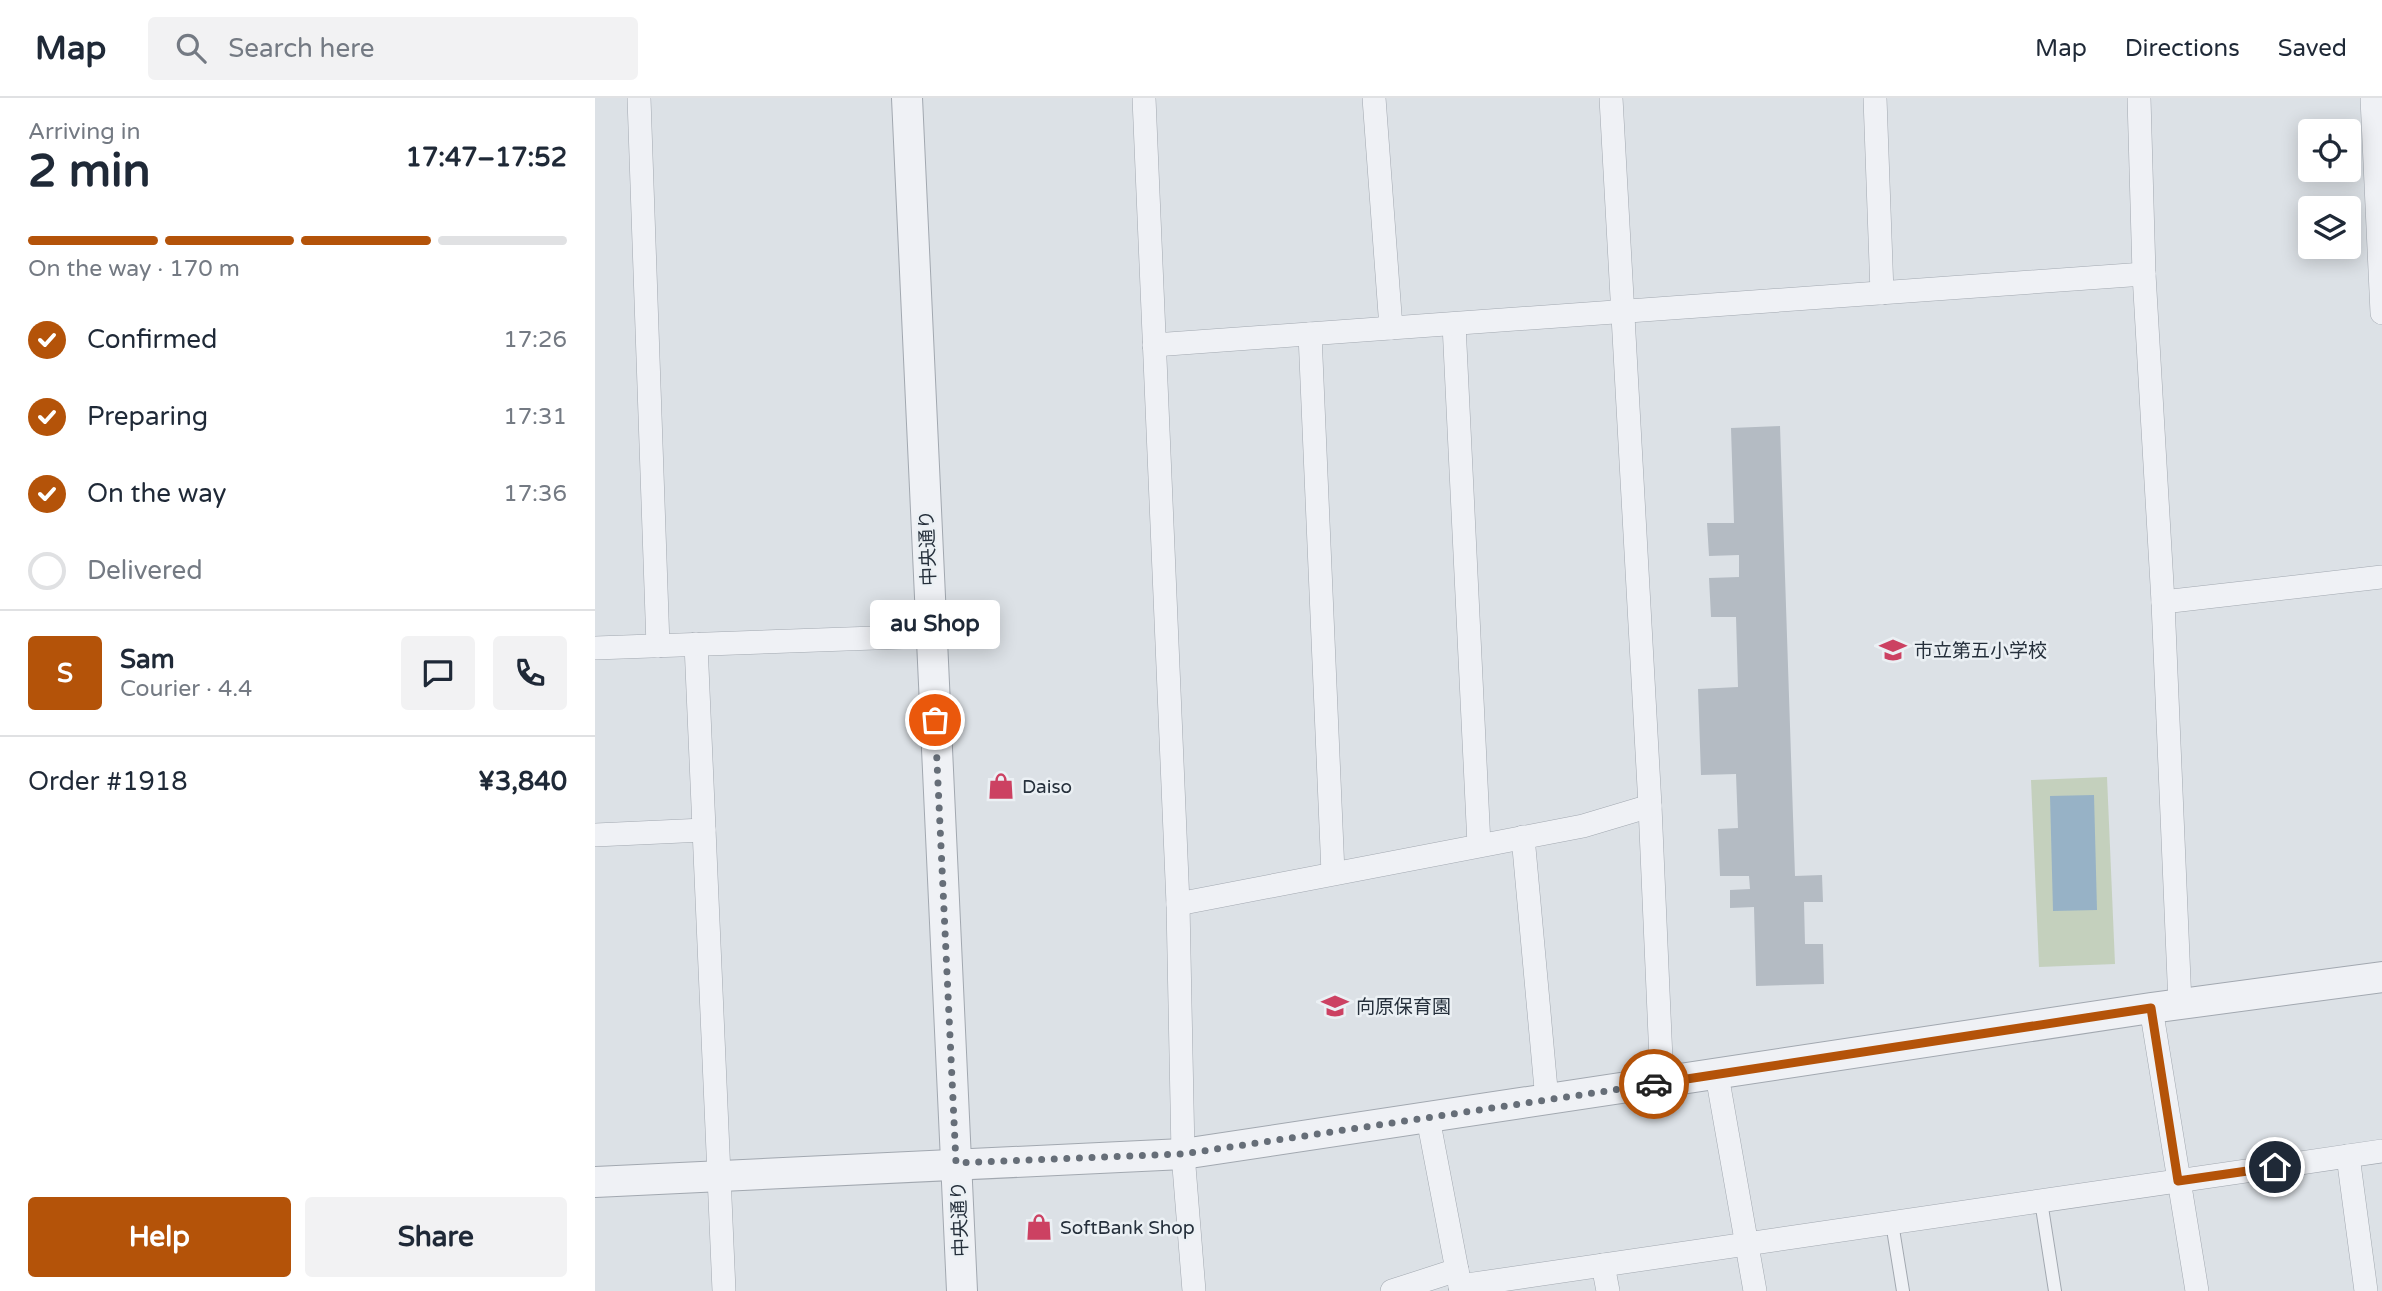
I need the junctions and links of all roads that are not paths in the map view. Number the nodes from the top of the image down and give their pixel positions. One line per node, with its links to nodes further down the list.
1 (639, 98): 21 (street)
2 (907, 98): 19 (street, 中央通り)
3 (1144, 98): 16 (street)
4 (1374, 98): 14 (street)
5 (1611, 98): 11 (street)
6 (1875, 98): 10 (street)
7 (2139, 98): 9 (street)
8 (2372, 98): 12 (street)
9 (2144, 274): 10 (street); 18 (street)
10 (1882, 293): 11 (street)
11 (1622, 312): 13 (street); 23 (street)
12 (2382, 313)
13 (1454, 324): 14 (street); 27 (street)
14 (1391, 328): 15 (street)
15 (1310, 334): 16 (street); 28 (street)
16 (1154, 345): 29 (street)
17 (2382, 577): 18 (street)
18 (2162, 602): 31 (street)
19 (931, 636): 20 (street); 39 (street, 中央通り)
20 (696, 644): 21 (street); 24 (street)
21 (658, 646): 22 (street)
22 (595, 648)
23 (1650, 806): 26 (street); 33 (street)
24 (704, 830): 25 (street); 40 (street)
25 (595, 835)
26 (1523, 837): 27 (street); 34 (street)
27 (1479, 845): 28 (street)
28 (1333, 873): 29 (street)
29 (1178, 904): 37 (street)
30 (2382, 977): 31 (street)
31 (2166, 1006): 32 (street); 41 (street)
32 (1717, 1075): 33 (street); 45 (street)
33 (1662, 1083): 34 (street)
34 (1546, 1100): 35 (street)
35 (1428, 1118): 37 (street); 47 (street)
36 (2382, 1151): 38 (street)
37 (1183, 1154): 39 (street); 50 (street)
38 (2348, 1156): 41 (street); 57 (street)
39 (956, 1163): 40 (street); 49 (street, 中央通り)
40 (719, 1176): 42 (street); 48 (street)
41 (2178, 1181): 43 (street); 56 (street)
42 (595, 1182)
43 (2041, 1201): 44 (street); 55 (lane)
44 (1892, 1223): 45 (street); 54 (lane)
45 (1746, 1244): 46 (street); 53 (street)
46 (1603, 1265): 47 (street); 52 (street)
47 (1460, 1282): 51 (street)
48 (724, 1291)
49 (962, 1291)
50 (1194, 1291)
51 (1392, 1291)
52 (1608, 1291)
53 (1755, 1291)
54 (1903, 1291)
55 (2055, 1291)
56 (2197, 1291)
57 (2366, 1291)

